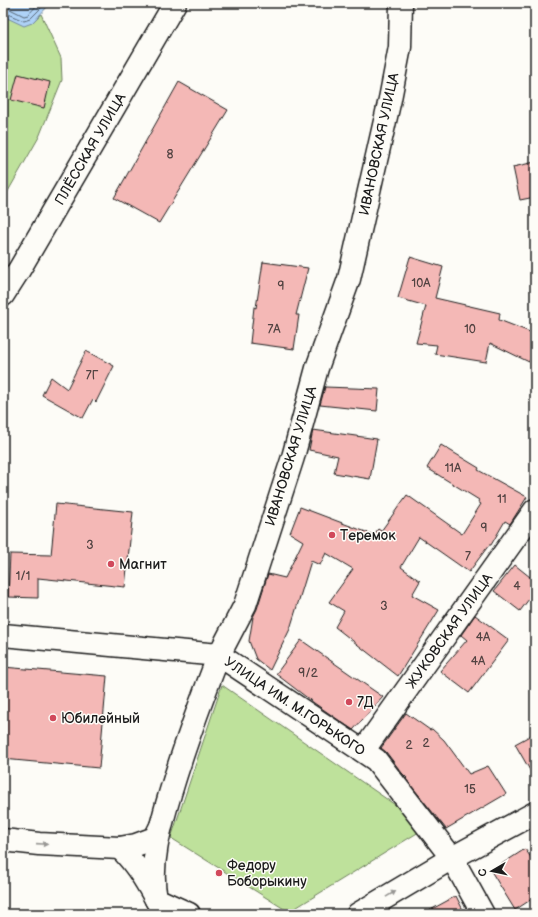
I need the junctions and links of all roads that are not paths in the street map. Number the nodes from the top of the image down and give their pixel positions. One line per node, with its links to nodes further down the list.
1 (175, 3): 3 (street, ПЛЁССКАЯ УЛИЦА)
2 (401, 3): 6 (street, ИВАНОВСКАЯ УЛИЦА)
3 (3, 295)
4 (535, 510): 7 (street, ЖУКОВСКАЯ УЛИЦА)
5 (3, 635): 6 (street, УЛИЦА ИМ. М.ГОРЬКОГО)
6 (219, 655): 7 (street, УЛИЦА ИМ. М.ГОРЬКОГО); 9 (street, ИВАНОВСКАЯ УЛИЦА)
7 (363, 751): 12 (street, УЛИЦА ИМ. М.ГОРЬКОГО)
8 (535, 814): 12 (street)
9 (161, 826): 11 (street); 13 (street, ИВАНОВСКАЯ УЛИЦА)
10 (3, 840): 11 (street, one-way to 11)
11 (120, 848): 13 (street)
12 (452, 858): 15 (street, one-way to 12); 16 (street, УЛИЦА ИМ. М.ГОРЬКОГО)
13 (160, 907): 14 (street)
14 (189, 914)
15 (358, 914)
16 (483, 914)

